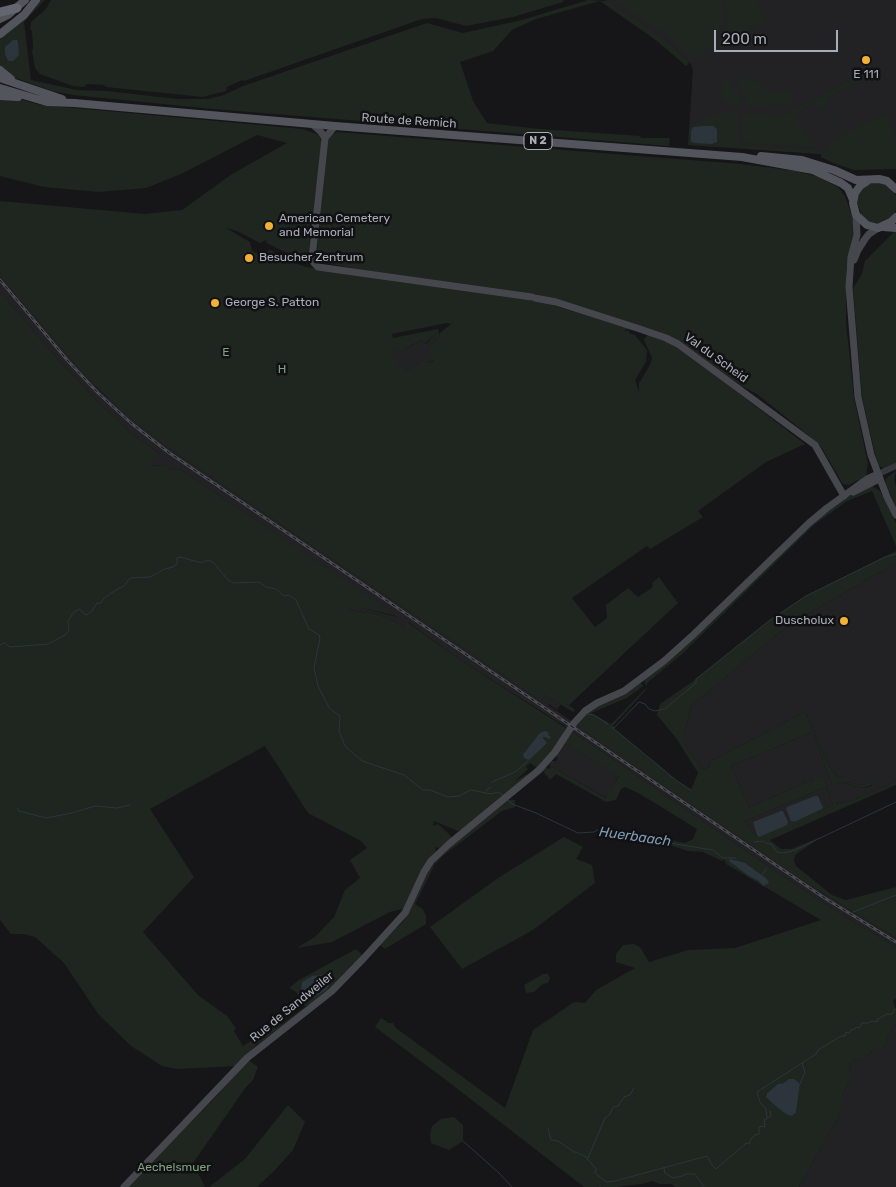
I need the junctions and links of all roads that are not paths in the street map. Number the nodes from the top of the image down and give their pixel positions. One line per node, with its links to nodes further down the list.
1 (25, 0): 4 (main road)
2 (36, 0): 3 (main road)
3 (30, 7): 7 (main road); 8 (main road)
4 (17, 8): 5 (highway); 6 (main road)
5 (0, 12)
6 (0, 19)
7 (0, 27)
8 (0, 34)
9 (0, 70): 11 (main road)
10 (0, 78): 11 (main road, Route de Remich / N 2)
11 (16, 83): 15 (main road, Route de Remich / N 2)
12 (0, 88): 14 (main road, Route de Remich / N 2)
13 (0, 96): 14 (main road, N 2)
14 (48, 102): 15 (main road, Route de Remich / N 2)
15 (74, 102): 16 (main road, Route de Remich / N 2)
16 (312, 124): 17 (main road, Route de Remich / N 2); 18 (main road)
17 (335, 126): 18 (main road); 19 (main road, Route de Remich / N 2)
18 (325, 138): 36 (main road, Val du Scheid)
19 (742, 156): 20 (main road, Route de Remich / N 2); 24 (main road, Route de Remich / N 2)
20 (871, 179): 21 (main road, Route de Remich); 24 (main road)
21 (887, 181): 22 (main road); 23 (main road)
22 (896, 181)
23 (896, 189)
24 (853, 200): 25 (main road)
25 (856, 214): 27 (main road); 29 (main road)
26 (896, 217): 27 (main road)
27 (879, 228): 28 (main road); 29 (main road)
28 (896, 228)
29 (850, 270): 30 (main road)
30 (866, 439): 31 (main road); 34 (main road)
31 (874, 465): 32 (street); 33 (main road)
32 (894, 468): 33 (street)
33 (879, 477): 34 (main road, Rue de Sandweiler); 35 (main road)
34 (868, 482): 35 (main road); 36 (main road, Rue de Sandweiler)
35 (883, 488): 37 (main road)
36 (844, 496): 38 (main road, Rue de Sandweiler)
37 (896, 514)
38 (124, 1187)

